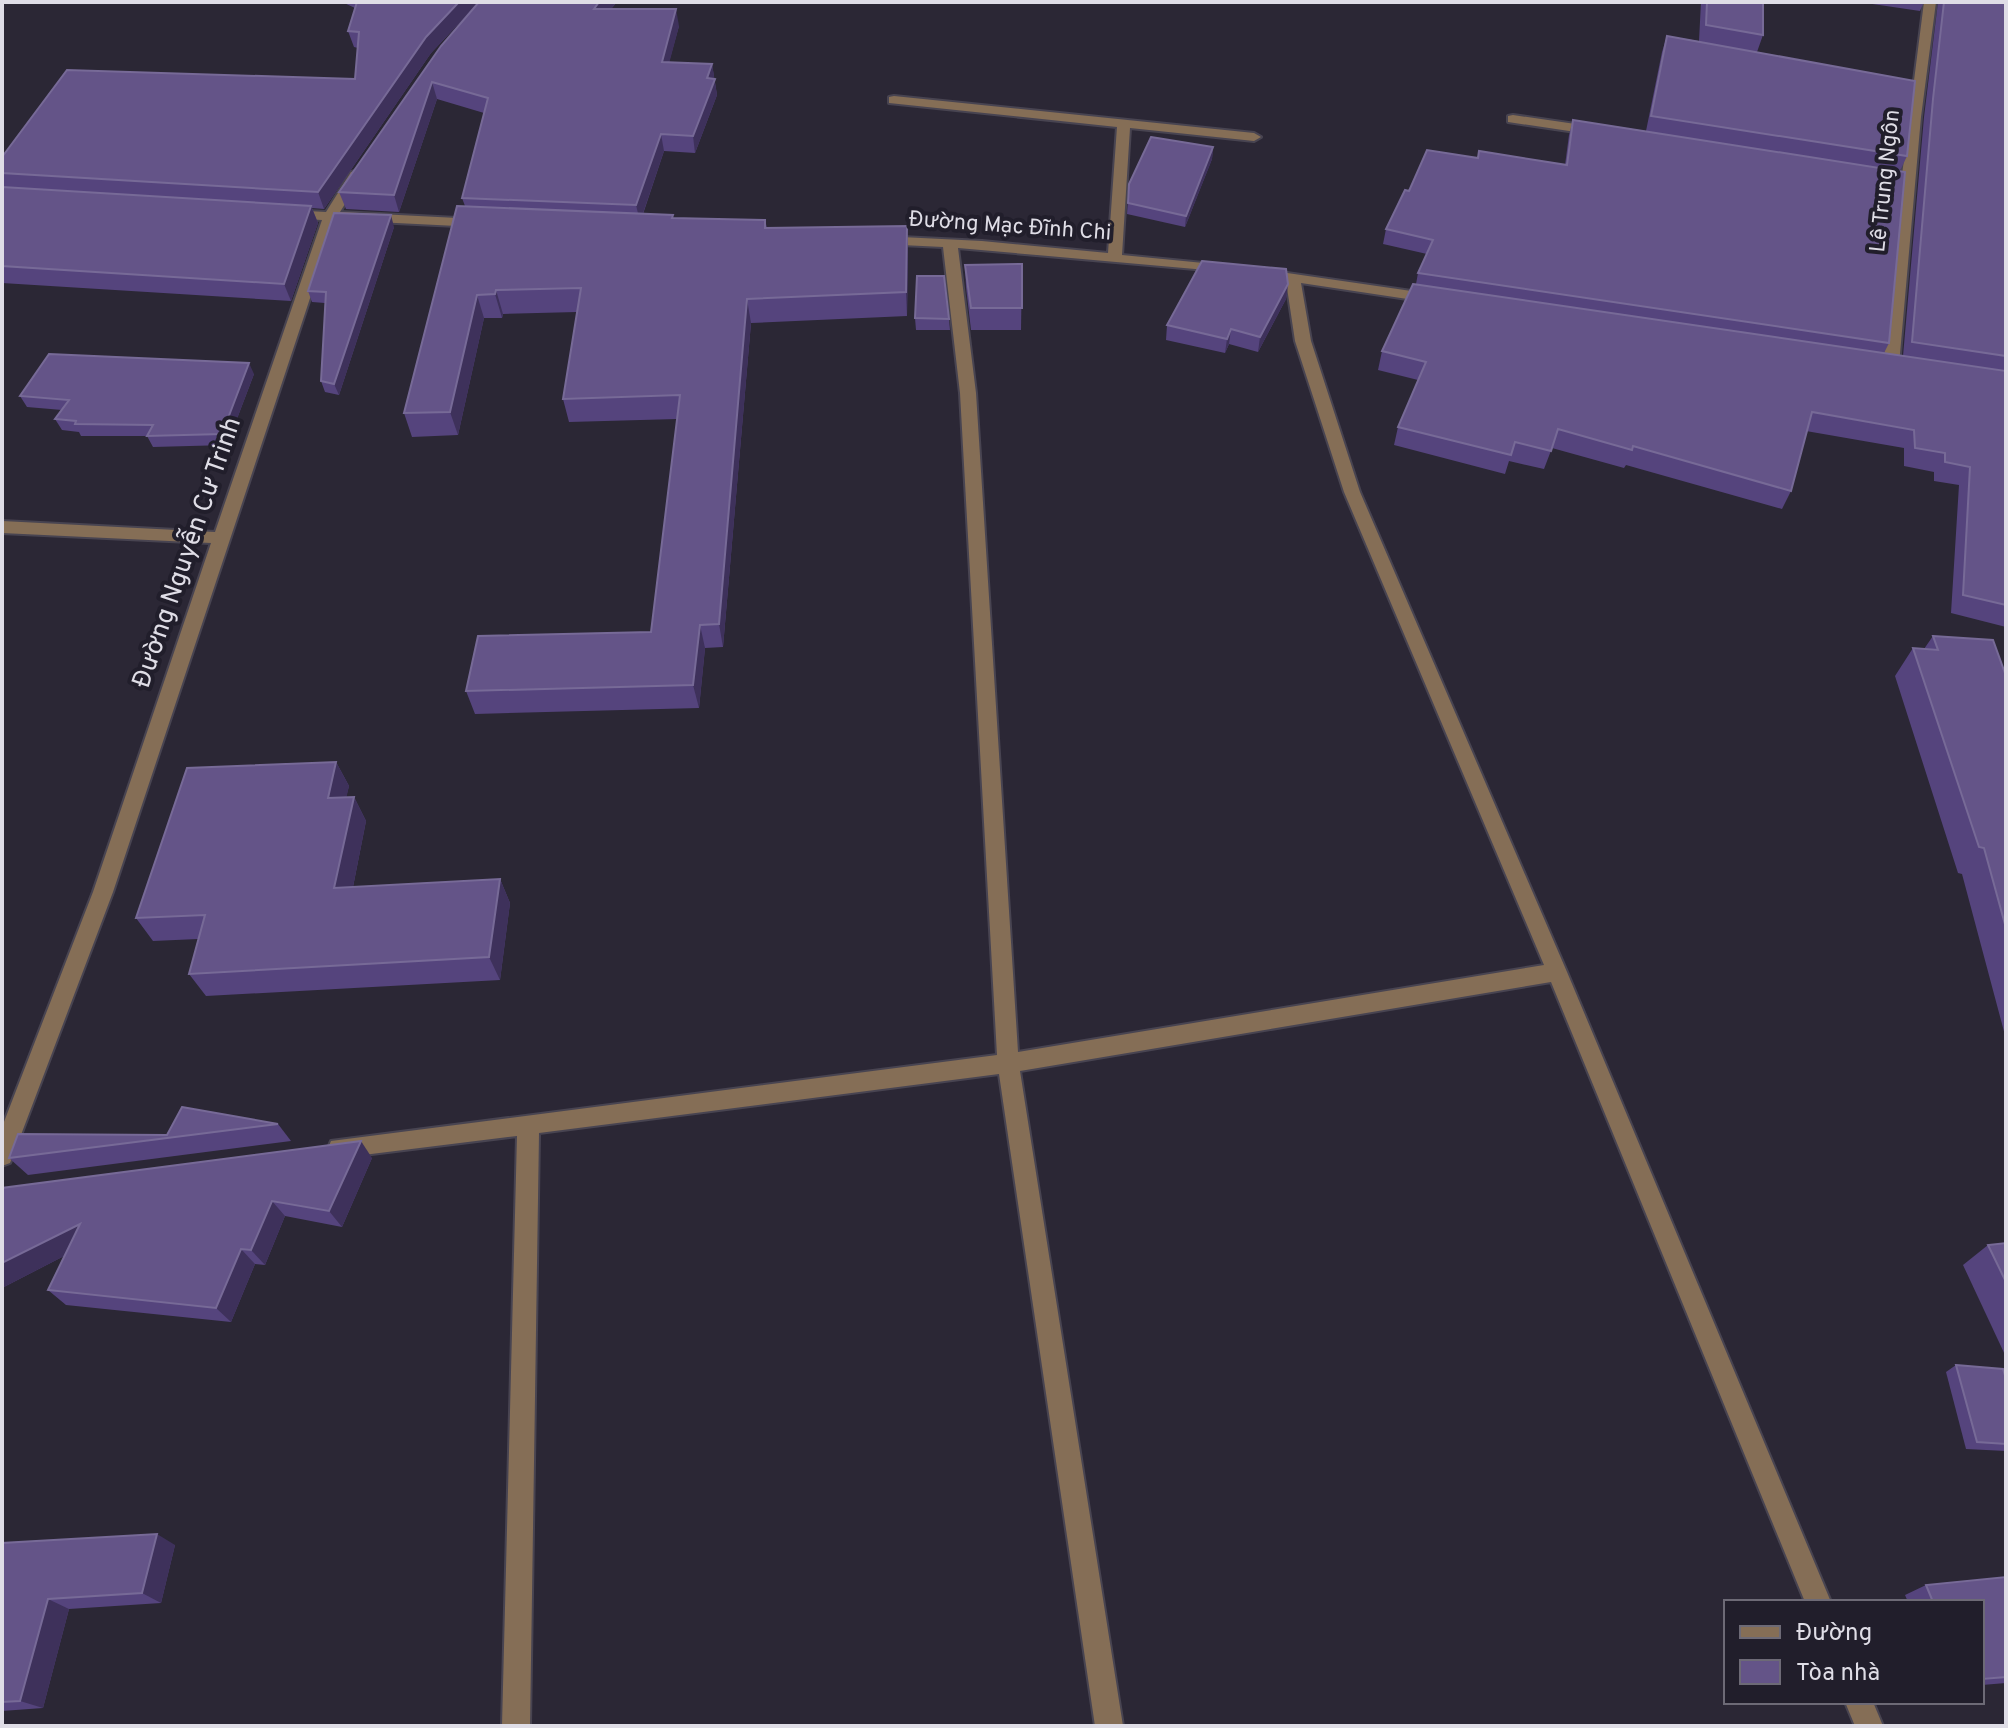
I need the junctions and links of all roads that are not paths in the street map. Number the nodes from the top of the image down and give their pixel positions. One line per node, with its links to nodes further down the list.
1 (1930, 2): 9 (street, Lê Trung Ngôn)
2 (894, 100): 4 (street)
3 (1513, 119): 5 (street)
4 (1124, 124): 6 (street); 15 (street)
5 (1605, 133)
6 (1254, 137)
7 (364, 163): 11 (street, Đường Nguyễn Cư Trinh)
8 (1864, 173): 9 (street)
9 (1910, 181): 18 (street, Lê Trung Ngôn)
10 (267, 212): 11 (street)
11 (330, 216): 12 (street); 20 (street, Đường Nguyễn Cư Trinh)
12 (489, 223)
13 (870, 240): 14 (street, Đường Mạc Đĩnh Chi)
14 (950, 243): 15 (street, Đường Mạc Đĩnh Chi); 22 (street)
15 (1115, 257): 16 (street, Đường Mạc Đĩnh Chi)
16 (1293, 277): 17 (street, Đường Mạc Đĩnh Chi); 21 (street)
17 (1451, 300)
18 (1891, 365)
19 (2, 527): 20 (street)
20 (220, 538): 25 (street, Đường Nguyễn Cư Trinh)
21 (1557, 972): 22 (street); 26 (street)
22 (1008, 1063): 23 (street); 29 (street)
23 (528, 1124): 24 (street); 28 (street)
24 (312, 1152)
25 (2, 1156)
26 (1817, 1600)
27 (1860, 1704): 30 (street)
28 (516, 1726)
29 (1109, 1726)
30 (1869, 1726)

